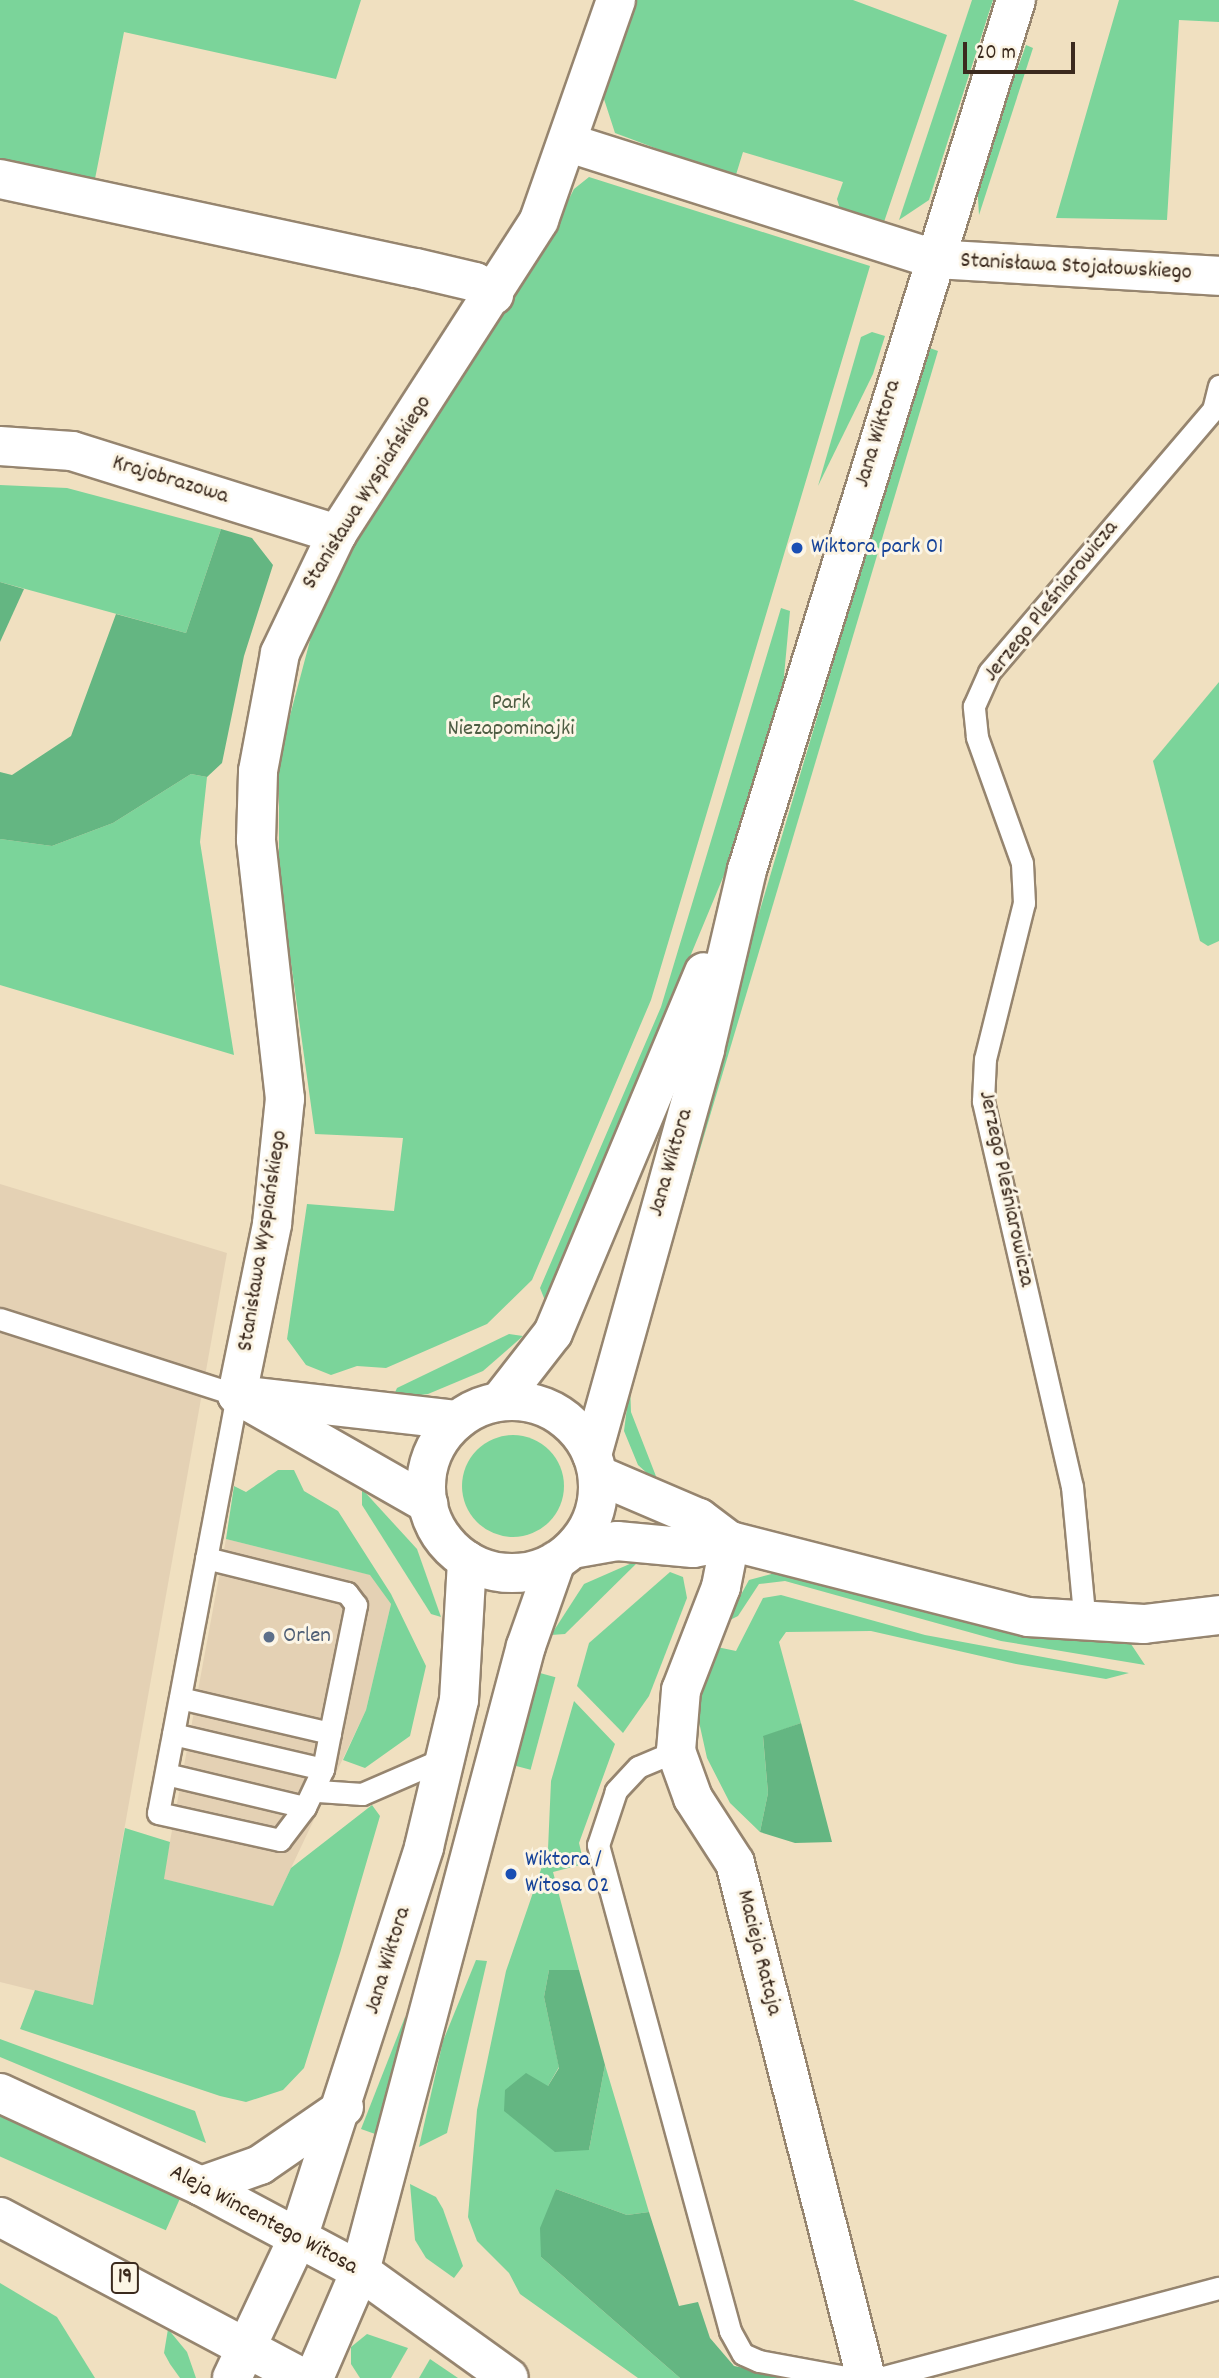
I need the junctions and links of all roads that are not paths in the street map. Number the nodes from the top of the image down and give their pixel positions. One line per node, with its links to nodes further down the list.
1 (616, 0): 3 (street, Stanisława Wyspiańskiego)
2 (1016, 0): 5 (street, Jana Wiktora)
3 (569, 143): 5 (street, Stanisława Stojałowskiego); 7 (street, Stanisława Wyspiańskiego)
4 (0, 179): 7 (street)
5 (934, 259): 6 (street, Stanisława Stojałowskiego); 11 (street, Jana Wiktora)
6 (1219, 276)
7 (494, 295): 10 (street, Stanisława Wyspiańskiego)
8 (1219, 386): 23 (lane, Jerzego Pleśniarowicza)
9 (0, 446): 10 (street, Krajobrazowa)
10 (337, 534): 13 (street, Stanisława Wyspiańskiego)
11 (747, 870): 14 (street, Jana Wiktora); 16 (street, Jana Wiktora)
12 (0, 1319): 13 (lane)
13 (237, 1395): 15 (street); 17 (street); 20 (lane)
14 (500, 1401): 15 (street); 16 (street)
15 (458, 1420): 17 (street)
16 (595, 1465): 18 (street); 19 (street)
17 (428, 1504): 21 (street)
18 (730, 1541): 19 (street); 23 (street); 27 (street, Macieja Rataja)
19 (564, 1555): 21 (street); 37 (street)
20 (206, 1558): 24 (lane); 25 (lane)
21 (467, 1560): 28 (street, Jana Wiktora)
22 (1219, 1615): 23 (street)
23 (1085, 1624)
24 (180, 1698): 25 (lane); 26 (lane)
25 (330, 1733): 29 (lane)
26 (173, 1734): 29 (lane); 30 (lane)
27 (676, 1751): 43 (lane); 44 (street, Macieja Rataja)
28 (445, 1758): 31 (lane); 33 (street, Jana Wiktora)
29 (323, 1769): 31 (lane)
30 (166, 1774): 31 (lane); 31 (lane)
31 (311, 1799)
32 (0, 2093): 34 (street, Aleja Wincentego Witosa)
33 (344, 2107): 34 (street); 36 (street, Jana Wiktora)
34 (201, 2186): 36 (street, Aleja Wincentego Witosa)
35 (0, 2217): 39 (street, 19)
36 (298, 2238): 37 (street, Aleja Wincentego Witosa); 39 (street, Jana Wiktora)
37 (360, 2272): 41 (street); 42 (street, Aleja Wincentego Witosa)
38 (1219, 2288): 45 (lane)
39 (240, 2362): 40 (street, 19)
40 (303, 2378)
41 (314, 2378)
42 (509, 2378)
43 (850, 2378)
44 (866, 2378)
45 (880, 2378)

